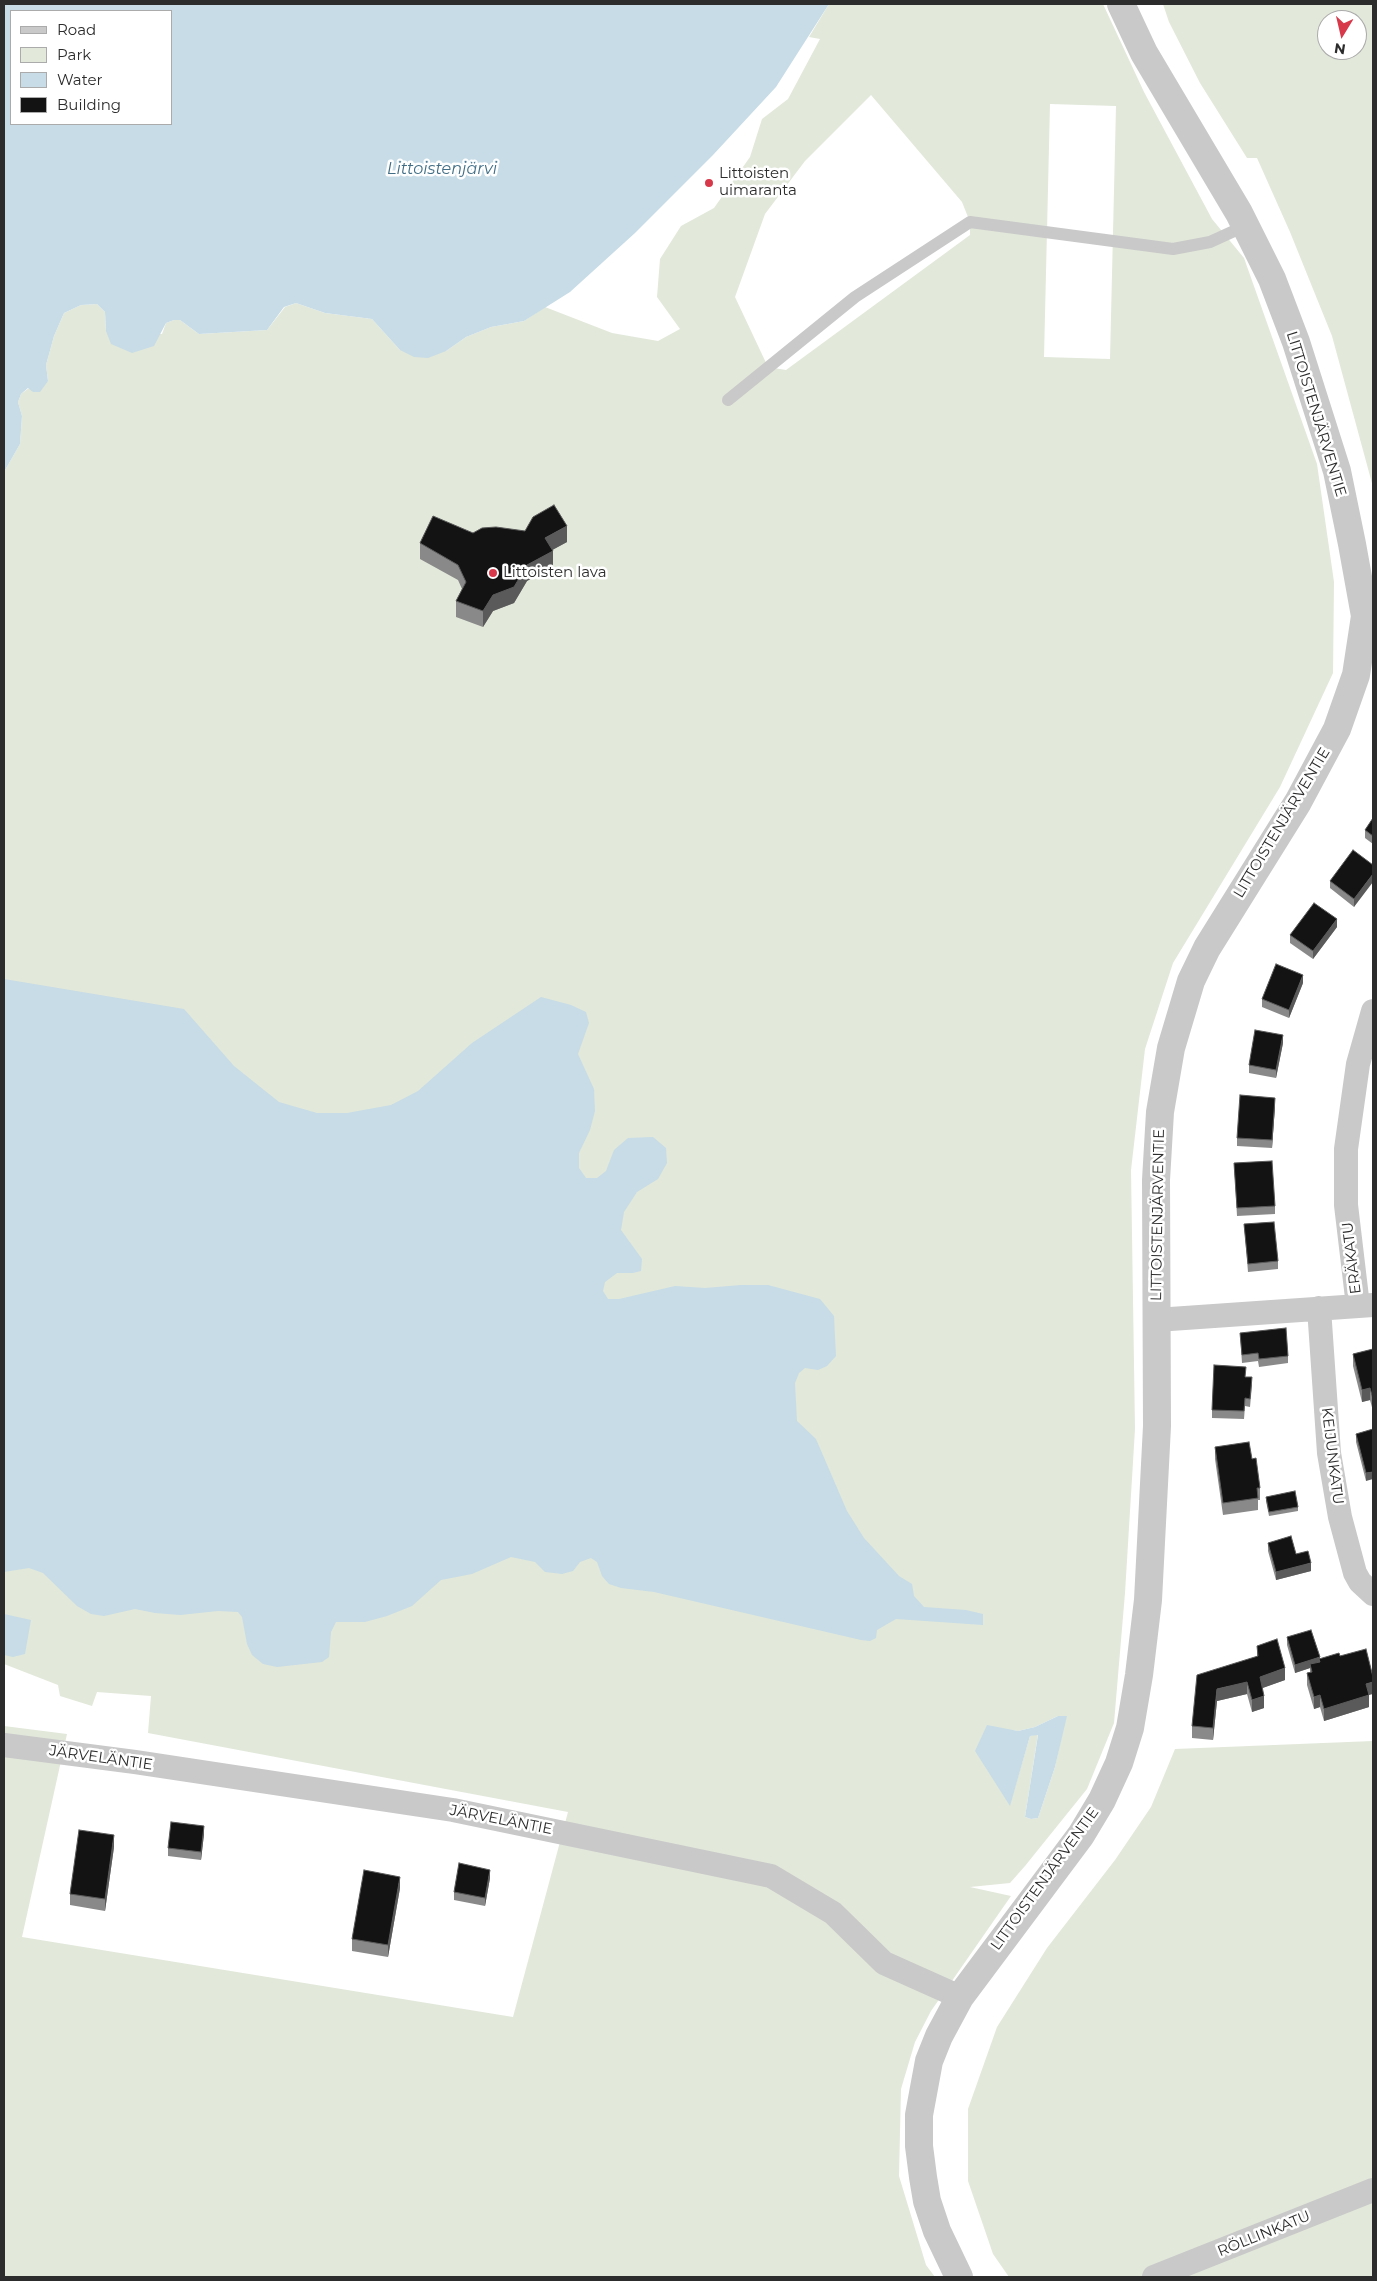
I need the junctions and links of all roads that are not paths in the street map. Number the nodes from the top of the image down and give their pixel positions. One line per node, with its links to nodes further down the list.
1 (1121, 4): 2 (street, LITTOISTENJÄRVENTIE)
2 (1245, 226): 3 (lane); 4 (street, LITTOISTENJÄRVENTIE)
3 (728, 400)
4 (1369, 615): 8 (street, LITTOISTENJÄRVENTIE)
5 (1373, 1011): 6 (street, ERÄKATU)
6 (1366, 1305): 7 (street, ERÄKATU)
7 (1320, 1308): 8 (street, ERÄKATU); 9 (street, KEIJUNKATU)
8 (1156, 1320): 11 (street, LITTOISTENJÄRVENTIE)
9 (1373, 1594)
10 (4, 1745): 11 (street, JÄRVELÄNTIE)
11 (960, 1997): 13 (street, LITTOISTENJÄRVENTIE)
12 (1373, 2190): 14 (street, RÖLLINKATU)
13 (959, 2277)
14 (1154, 2277)

